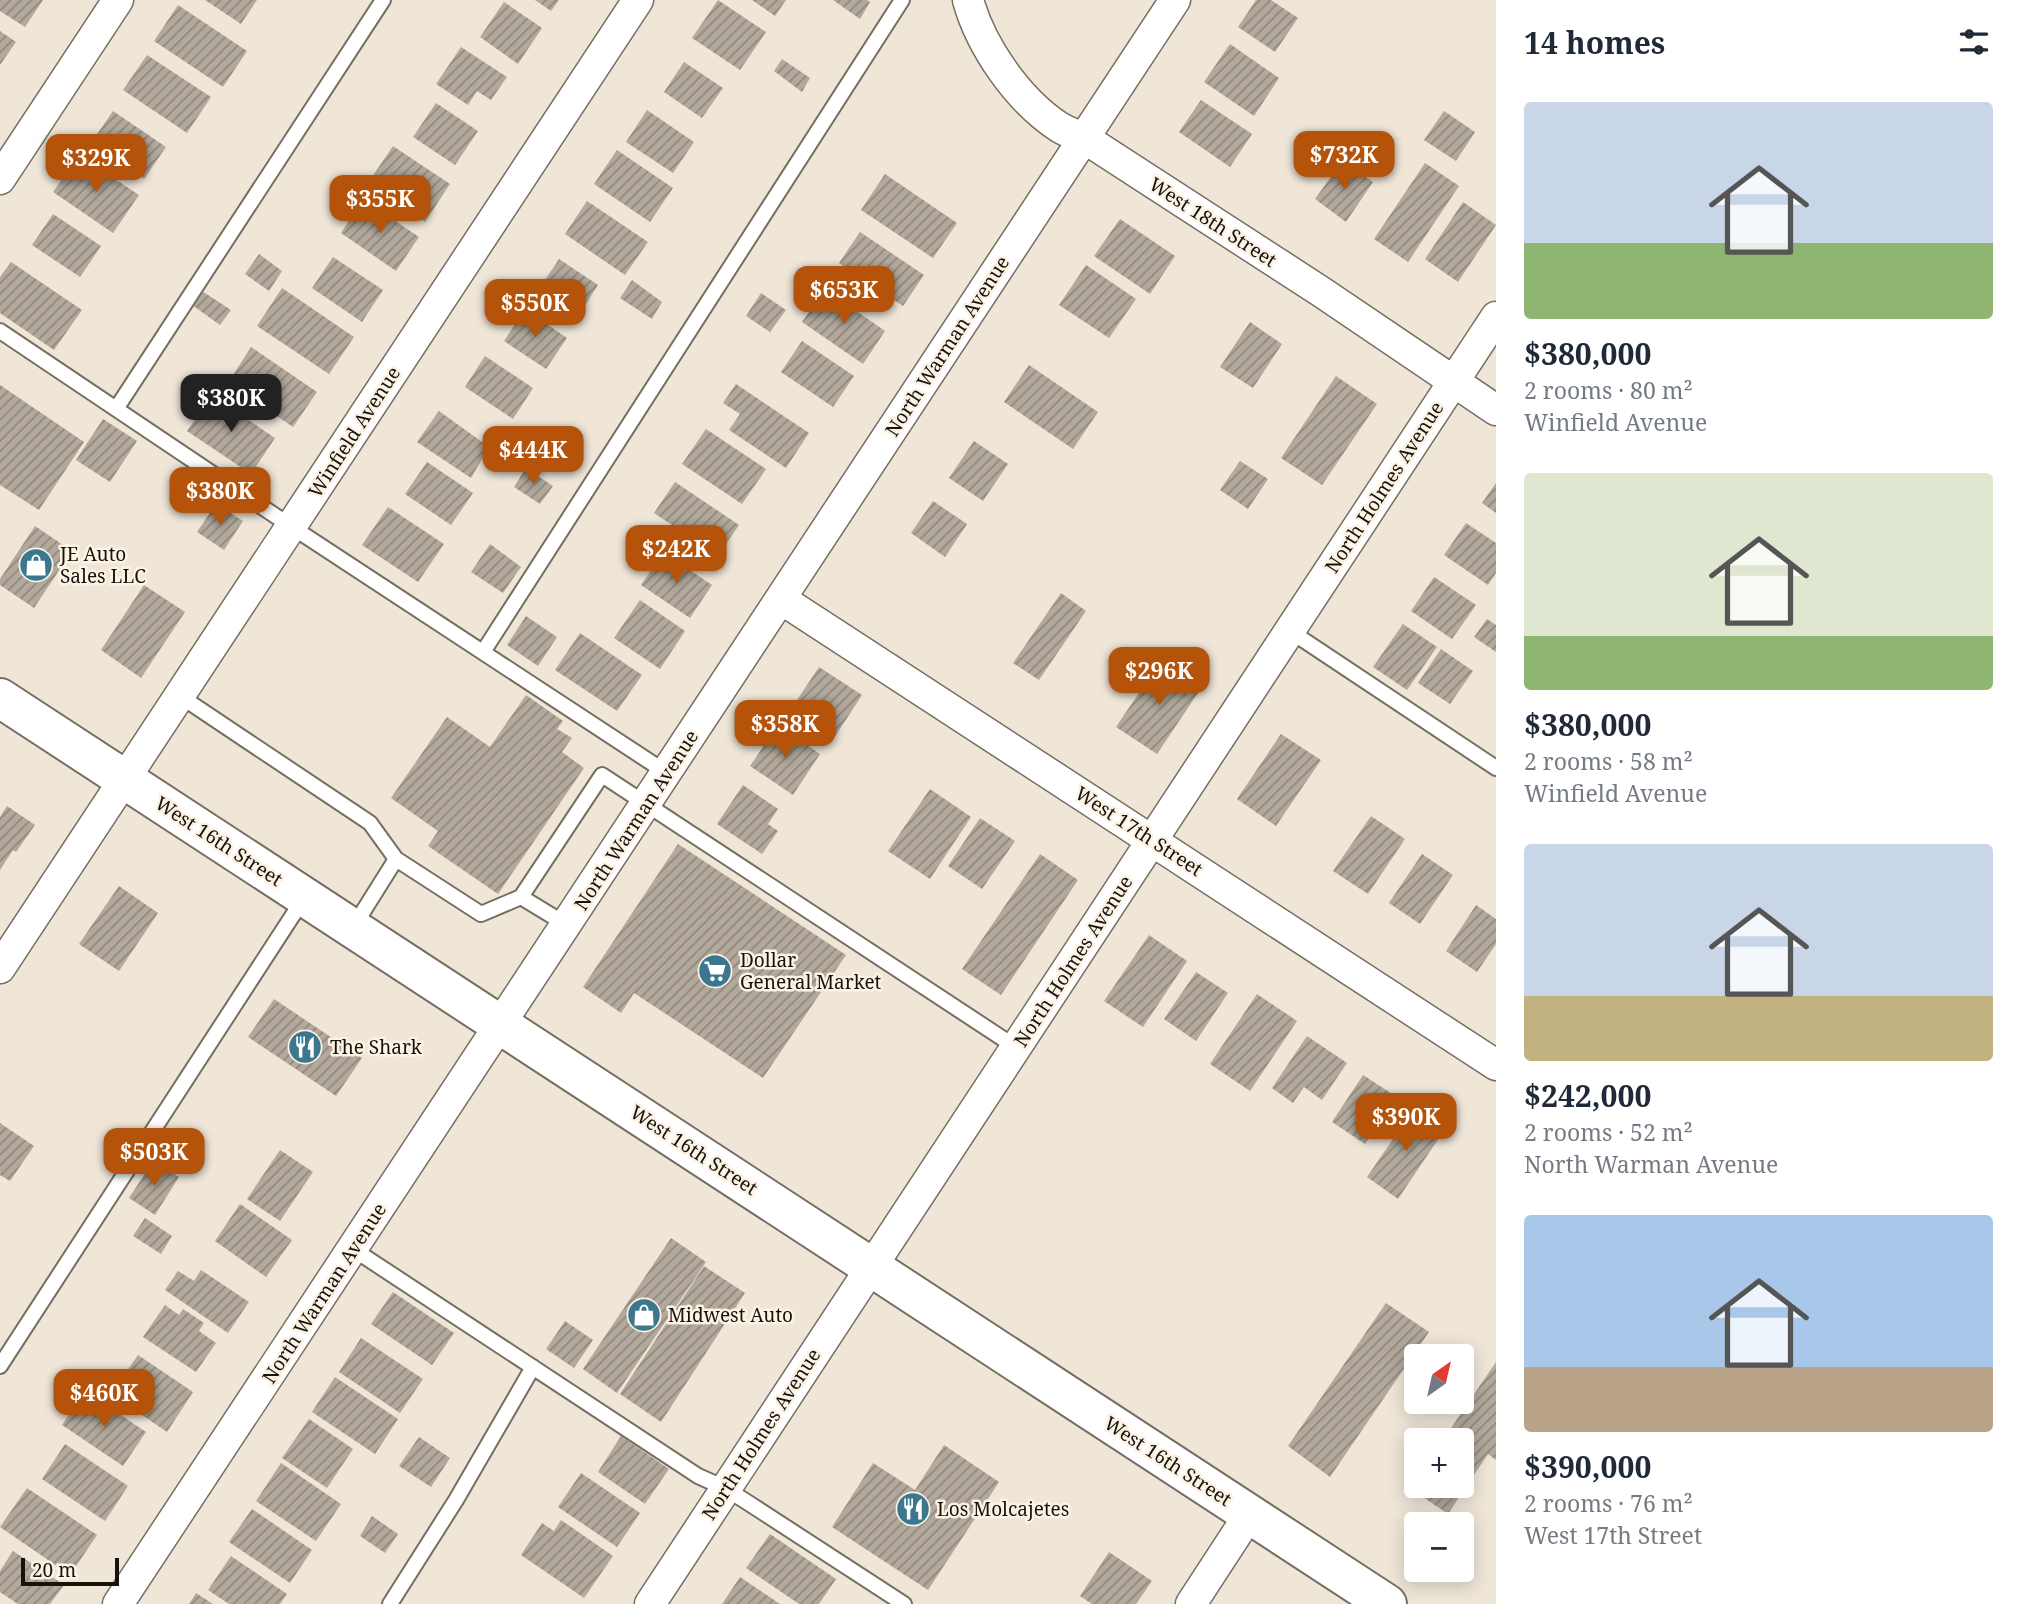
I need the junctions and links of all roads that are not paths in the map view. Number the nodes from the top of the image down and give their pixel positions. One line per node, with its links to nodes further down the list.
1 (118, 0): 8 (street)
2 (383, 0): 12 (lane)
3 (638, 0): 14 (street, Winfield Avenue)
4 (902, 0): 17 (lane)
5 (968, 0): 7 (street, West 18th Street)
6 (1175, 0): 7 (street, North Warman Avenue)
7 (1084, 138): 11 (street, West 18th Street); 15 (street, North Warman Avenue)
8 (0, 179)
9 (1496, 317): 11 (street, North Holmes Avenue)
10 (0, 331): 12 (lane)
11 (1453, 382): 13 (street, West 18th Street); 16 (street, North Holmes Avenue)
12 (116, 409): 14 (lane)
13 (1496, 410)
14 (292, 527): 17 (lane); 18 (street, Winfield Avenue)
15 (781, 599): 21 (street, North Warman Avenue); 24 (street, West 17th Street)
16 (1290, 631): 20 (lane); 24 (street, North Holmes Avenue)
17 (483, 652): 21 (lane)
18 (180, 696): 22 (street, Winfield Avenue); 25 (lane)
19 (0, 698): 22 (main road, West 16th Street)
20 (1496, 768)
21 (667, 773): 23 (street, North Warman Avenue)
22 (125, 780): 26 (main road, West 16th Street); 30 (street, Winfield Avenue)
23 (646, 804): 27 (lane); 28 (street, North Warman Avenue); 32 (lane)
24 (1152, 839): 32 (street, North Holmes Avenue); 33 (street, West 17th Street)
25 (396, 859): 27 (lane); 29 (lane)
26 (305, 896): 29 (main road, West 16th Street); 36 (lane)
27 (521, 897): 28 (lane)
28 (567, 925): 31 (street, North Warman Avenue)
29 (353, 928): 31 (main road, West 16th Street)
30 (0, 968)
31 (502, 1024): 34 (street, North Warman Avenue); 35 (main road, West 16th Street)
32 (1017, 1048): 35 (street, North Holmes Avenue)
33 (1496, 1065)
34 (354, 1249): 37 (lane); 40 (street, North Warman Avenue)
35 (872, 1267): 38 (street, North Holmes Avenue); 39 (main road, West 16th Street)
36 (0, 1366)
37 (533, 1367): 38 (lane); 41 (lane)
38 (725, 1488): 42 (street, North Holmes Avenue); 43 (lane)
39 (1249, 1515): 44 (street); 45 (main road, West 16th Street)
40 (118, 1604)
41 (390, 1604)
42 (650, 1604)
43 (904, 1604)
44 (1191, 1604)
45 (1387, 1604)

